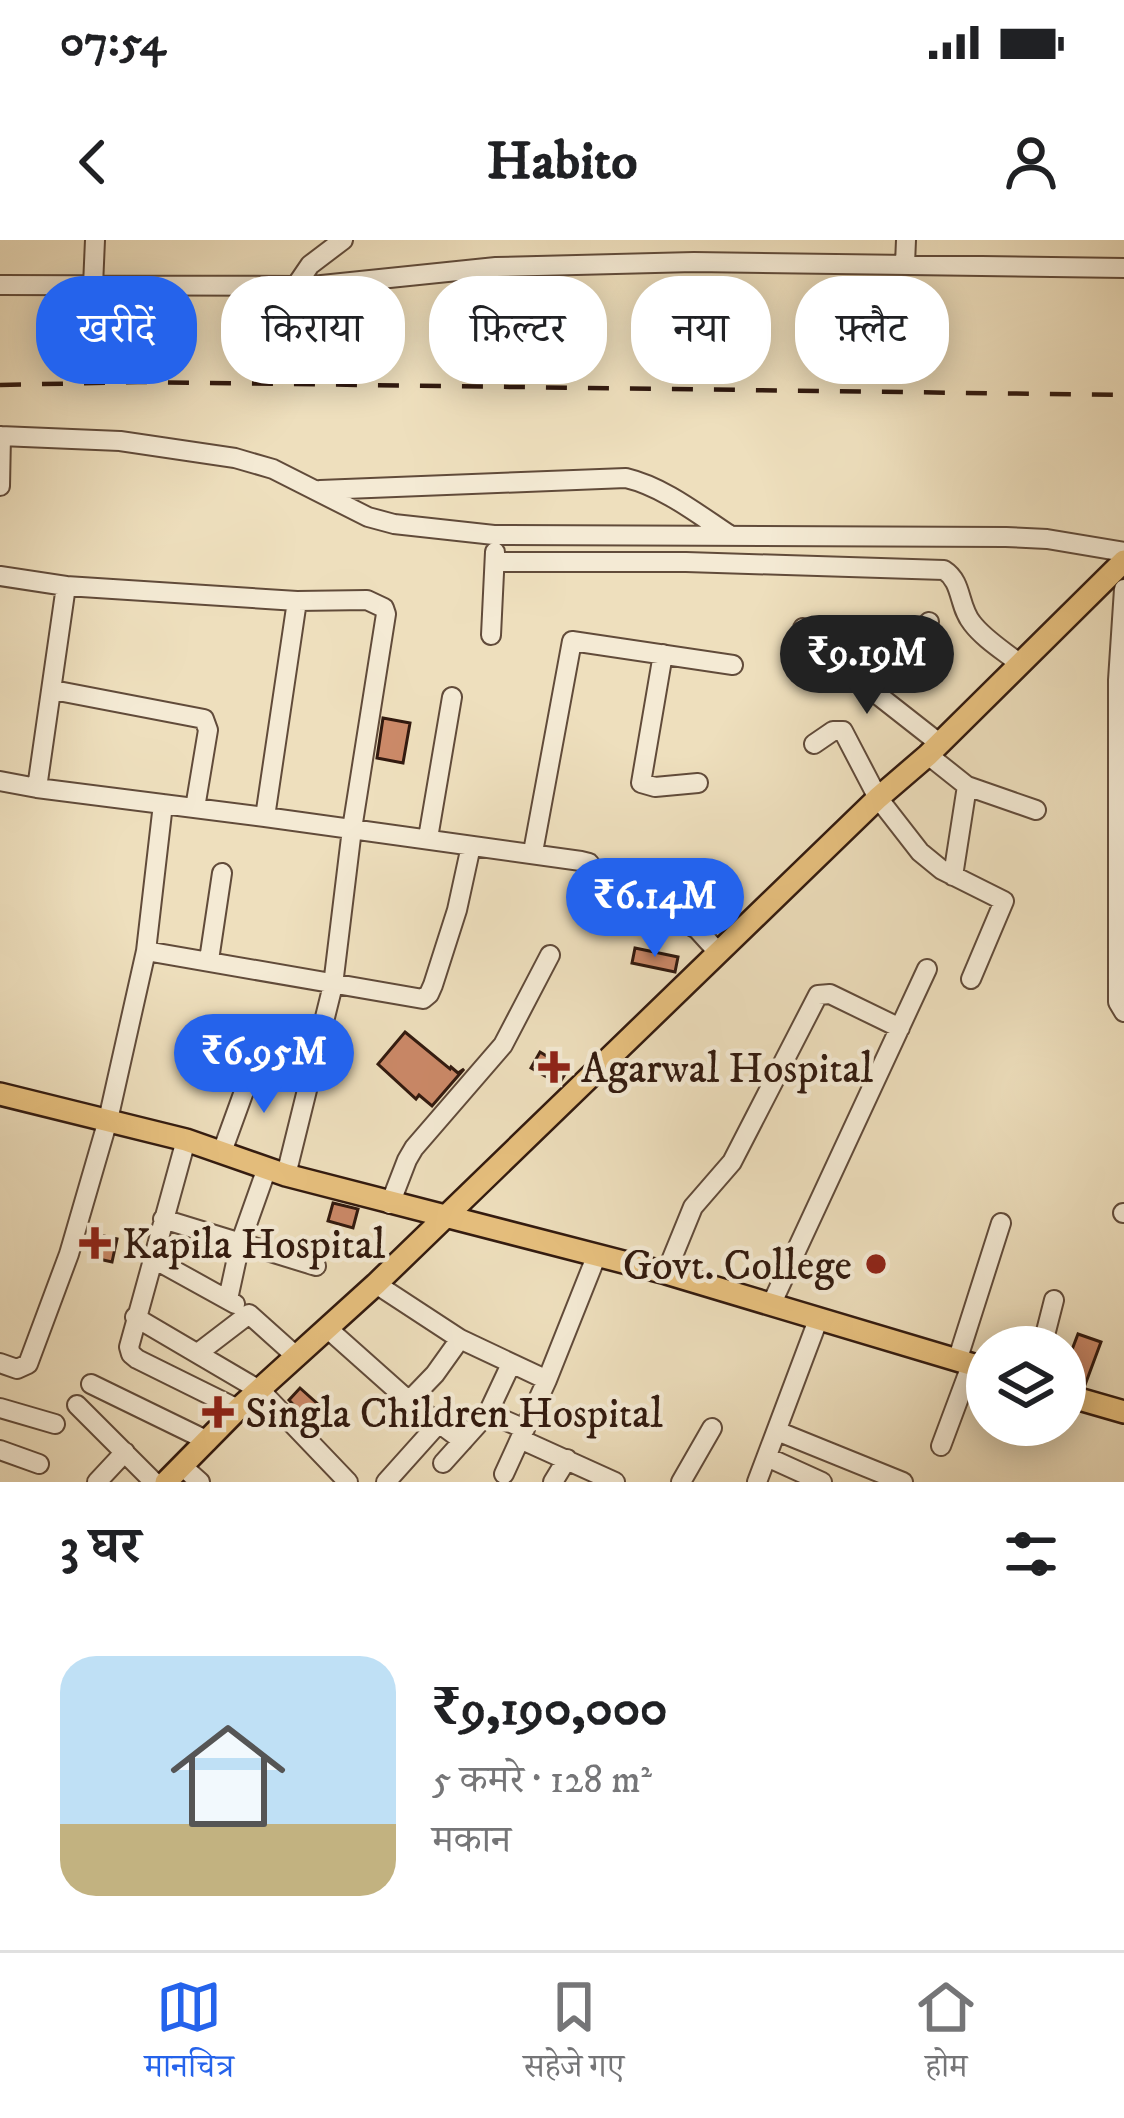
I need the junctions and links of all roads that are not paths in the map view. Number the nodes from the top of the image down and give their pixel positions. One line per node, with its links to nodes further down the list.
1 (95, 240): 8 (street)
2 (344, 240): 9 (street)
3 (695, 240): 5 (street)
4 (906, 240): 6 (street)
5 (694, 262): 6 (street); 10 (street)
6 (905, 264): 7 (street)
7 (1124, 268)
8 (93, 276)
9 (302, 276)
10 (401, 276)
11 (0, 285): 12 (street)
12 (36, 285)
13 (0, 436): 14 (street); 15 (street)
14 (0, 486)
15 (315, 490): 16 (street); 17 (street)
16 (494, 535): 17 (street); 19 (street)
17 (731, 536): 18 (street)
18 (1124, 557): 29 (main road)
19 (495, 562): 26 (street); 29 (street)
20 (0, 576): 21 (street)
21 (66, 586): 23 (street); 31 (street)
22 (1124, 591): 30 (street)
23 (297, 601): 44 (street); 45 (street)
24 (929, 622): 32 (street)
25 (803, 628): 32 (street)
26 (490, 635)
27 (663, 654): 28 (street); 37 (street); 48 (street)
28 (734, 664)
29 (1020, 664): 35 (main road)
30 (1121, 681): 51 (street)
31 (52, 690): 39 (street); 42 (street)
32 (872, 691): 35 (street)
33 (452, 697): 46 (street)
34 (814, 744): 40 (street)
35 (934, 749): 38 (street); 40 (main road)
36 (0, 782): 39 (street)
37 (698, 783)
38 (967, 786): 43 (street); 50 (street)
39 (37, 788): 41 (street)
40 (878, 798): 50 (street); 53 (main road)
41 (163, 804): 42 (street); 52 (street)
42 (195, 808): 44 (street)
43 (1036, 810)
44 (265, 817): 45 (street)
45 (352, 829): 46 (street); 58 (street)
46 (428, 838): 47 (street)
47 (471, 846): 48 (street); 58 (street)
48 (533, 852): 53 (street)
49 (222, 873): 55 (street)
50 (953, 876): 57 (street)
51 (1120, 927): 59 (street)
52 (146, 951): 55 (street); 63 (street)
53 (717, 951): 68 (main road)
54 (550, 955): 67 (street)
55 (209, 960): 58 (street)
56 (927, 969): 60 (street)
57 (971, 979)
58 (333, 986): 66 (street)
59 (1124, 1012)
60 (899, 1028): 75 (street); 79 (street)
61 (255, 1061): 65 (street)
62 (0, 1094): 63 (main road)
63 (108, 1120): 64 (main road); 90 (street)
64 (186, 1140): 65 (main road); 69 (street)
65 (222, 1152): 66 (main road)
66 (277, 1172): 67 (main road); 71 (street)
67 (391, 1204): 68 (main road)
68 (444, 1217): 72 (main road); 76 (main road)
69 (163, 1219): 71 (street); 73 (street)
70 (1001, 1223): 83 (street)
71 (240, 1244): 74 (street); 77 (street)
72 (596, 1257): 75 (main road); 93 (street)
73 (152, 1258): 77 (street); 81 (street)
74 (316, 1266)
75 (666, 1274): 79 (main road)
76 (376, 1284): 85 (main road); 86 (street)
77 (229, 1299): 80 (street)
78 (1054, 1300): 84 (street)
79 (771, 1305): 82 (main road)
80 (249, 1314): 87 (street); 88 (street)
81 (135, 1317): 87 (street); 100 (street)
82 (818, 1320): 89 (main road); 106 (street)
83 (980, 1326)
84 (1047, 1326)
85 (327, 1328): 88 (main road); 96 (street)
86 (460, 1340): 91 (street); 96 (street)
87 (198, 1353): 95 (street)
88 (297, 1357): 95 (main road)
89 (966, 1361)
90 (0, 1363)
91 (511, 1364): 93 (street); 102 (street)
92 (966, 1379): 110 (street)
93 (547, 1380): 107 (street)
94 (91, 1384): 108 (street)
95 (260, 1391): 100 (main road); 122 (street)
96 (410, 1401): 104 (street)
97 (1086, 1401): 101 (main road)
98 (77, 1405): 112 (street)
99 (0, 1408): 103 (street)
100 (238, 1409): 108 (main road)
101 (1124, 1412)
102 (488, 1413): 107 (street); 109 (street)
103 (55, 1424)
104 (438, 1424): 109 (street); 123 (street)
105 (712, 1428): 126 (street)
106 (776, 1431): 113 (street); 129 (street)
107 (522, 1434): 114 (street); 118 (street)
108 (208, 1441): 117 (main road)
109 (463, 1441): 115 (street)
110 (941, 1446)
111 (0, 1450): 116 (street)
112 (125, 1452): 119 (street); 120 (street)
113 (767, 1457): 127 (street); 128 (street)
114 (567, 1459): 124 (street); 125 (street)
115 (443, 1463)
116 (39, 1464)
117 (174, 1474): 121 (street)
118 (504, 1474)
119 (97, 1482)
120 (154, 1482)
121 (200, 1482)
122 (349, 1482)
123 (386, 1482)
124 (553, 1482)
125 (615, 1482)
126 (681, 1482)
127 (757, 1482)
128 (822, 1482)
129 (903, 1482)

